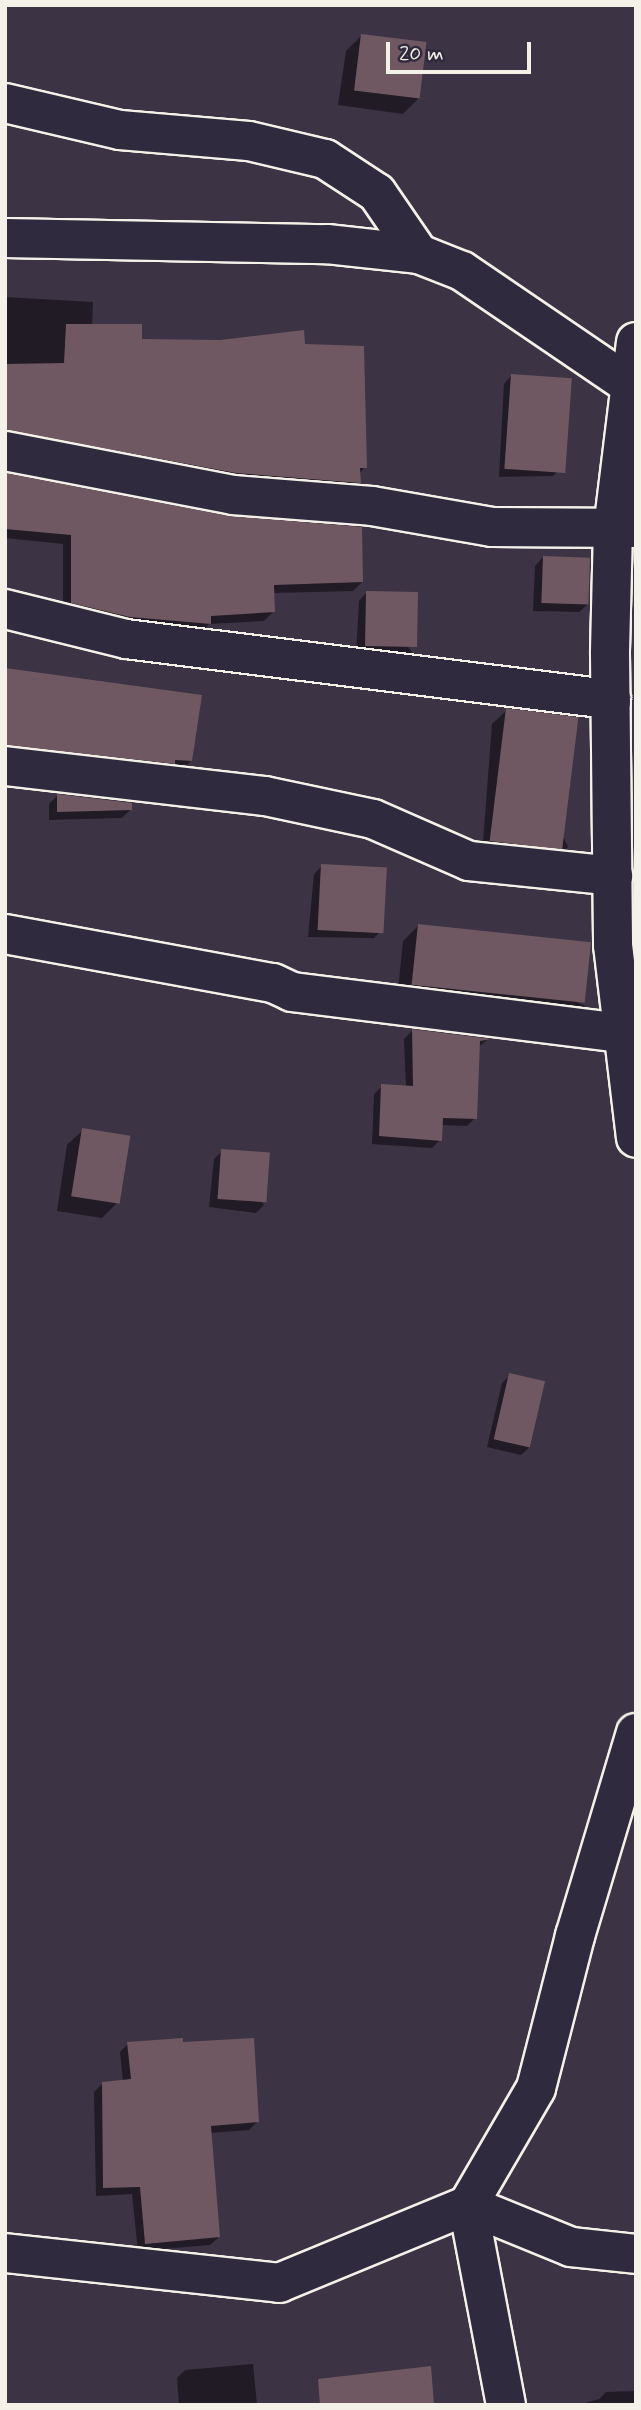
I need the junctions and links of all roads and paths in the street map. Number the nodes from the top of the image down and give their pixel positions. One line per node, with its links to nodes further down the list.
1 (5, 103): 3 (street)
2 (5, 238): 3 (street)
3 (419, 254): 5 (street)
4 (636, 342): 5 (street)
5 (628, 384): 7 (street)
6 (5, 451): 7 (street)
7 (624, 528): 9 (street)
8 (5, 609): 9 (street)
9 (611, 699): 11 (street)
10 (5, 766): 11 (street)
11 (613, 876): 13 (street)
12 (5, 934): 13 (street)
13 (621, 1033): 14 (street)
14 (636, 1138)
15 (636, 1733): 16 (street)
16 (468, 2206): 17 (street); 18 (street); 19 (street)
17 (5, 2253)
18 (636, 2254)
19 (506, 2405)

